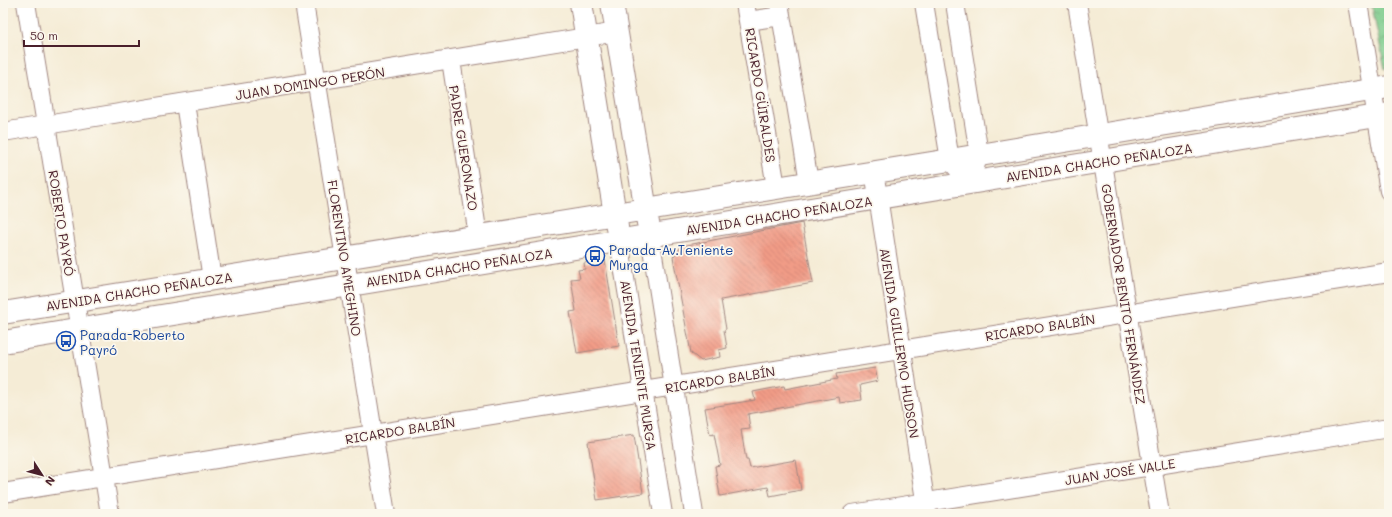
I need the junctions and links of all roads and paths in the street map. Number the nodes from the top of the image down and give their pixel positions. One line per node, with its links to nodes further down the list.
1 (26, 3): 19 (street, ROBERTO PAYRÓ)
2 (304, 3): 15 (street, FLORENTINO AMEGHINO)
3 (581, 3): 13 (main road, AVENIDA TENIENTE MURGA)
4 (612, 3): 12 (main road)
5 (745, 3): 11 (street, RICARDO GÜIRALDES)
6 (924, 3): 23 (street)
7 (955, 3): 22 (street)
8 (1077, 3): 21 (street, GOBERNADOR BENITO FERNÁNDEZ)
9 (1358, 3): 16 (street)
10 (780, 10): 11 (street); 26 (street)
11 (748, 21): 28 (street, RICARDO GÜIRALDES)
12 (617, 32): 13 (street, JUAN DOMINGO PERÓN); 31 (main road)
13 (586, 38): 14 (street, JUAN DOMINGO PERÓN); 32 (main road, AVENIDA TENIENTE MURGA)
14 (451, 60): 15 (street, JUAN DOMINGO PERÓN); 33 (street, PADRE GUERONAZO)
15 (317, 82): 17 (street, JUAN DOMINGO PERÓN); 36 (street, FLORENTINO AMEGHINO)
16 (1380, 88): 18 (street); 21 (main road, AVENIDA CHACHO PEÑALOZA)
17 (185, 103): 19 (street, JUAN DOMINGO PERÓN); 38 (street)
18 (1383, 115): 24 (main road, AVENIDA CHACHO PEÑALOZA); 29 (street)
19 (46, 125): 20 (street, JUAN DOMINGO PERÓN); 40 (street, ROBERTO PAYRÓ)
20 (3, 132)
21 (1098, 134): 22 (main road, AVENIDA CHACHO PEÑALOZA); 24 (street, GOBERNADOR BENITO FERNÁNDEZ)
22 (979, 154): 23 (main road, AVENIDA CHACHO PEÑALOZA); 27 (street)
23 (950, 160): 25 (main road, AVENIDA CHACHO PEÑALOZA); 27 (street)
24 (1103, 162): 27 (main road, AVENIDA CHACHO PEÑALOZA); 42 (street, GOBERNADOR BENITO FERNÁNDEZ)
25 (874, 171): 26 (main road, AVENIDA CHACHO PEÑALOZA); 30 (street, AVENIDA GUILLERMO HUDSON)
26 (809, 182): 28 (main road, AVENIDA CHACHO PEÑALOZA)
27 (970, 183): 30 (main road, AVENIDA CHACHO PEÑALOZA)
28 (776, 187): 31 (main road, AVENIDA CHACHO PEÑALOZA)
29 (1389, 191)
30 (878, 198): 34 (main road, AVENIDA CHACHO PEÑALOZA); 45 (street, AVENIDA GUILLERMO HUDSON)
31 (645, 208): 32 (main road, AVENIDA CHACHO PEÑALOZA); 34 (main road)
32 (615, 213): 33 (main road, AVENIDA CHACHO PEÑALOZA); 35 (main road, AVENIDA TENIENTE MURGA)
33 (478, 236): 36 (main road, AVENIDA CHACHO PEÑALOZA)
34 (650, 236): 35 (main road, AVENIDA CHACHO PEÑALOZA); 46 (street)
35 (619, 241): 39 (main road, AVENIDA CHACHO PEÑALOZA); 47 (street, AVENIDA TENIENTE MURGA)
36 (345, 257): 38 (main road, AVENIDA CHACHO PEÑALOZA); 39 (street, FLORENTINO AMEGHINO)
37 (1389, 272): 42 (street, RICARDO BALBÍN)
38 (212, 279): 40 (main road, AVENIDA CHACHO PEÑALOZA)
39 (350, 286): 43 (main road, AVENIDA CHACHO PEÑALOZA); 49 (street, FLORENTINO AMEGHINO)
40 (75, 301): 41 (main road, AVENIDA CHACHO PEÑALOZA); 43 (street, ROBERTO PAYRÓ)
41 (3, 313)
42 (1128, 314): 45 (street, RICARDO BALBÍN); 50 (street, GOBERNADOR BENITO FERNÁNDEZ)
43 (80, 330): 44 (main road, AVENIDA CHACHO PEÑALOZA); 51 (street, ROBERTO PAYRÓ)
44 (3, 342)
45 (901, 349): 46 (street, RICARDO BALBÍN); 53 (street, AVENIDA GUILLERMO HUDSON)
46 (674, 386): 47 (street, RICARDO BALBÍN); 57 (street)
47 (643, 391): 49 (street, RICARDO BALBÍN); 56 (street, AVENIDA TENIENTE MURGA)
48 (1389, 428): 50 (street, JUAN JOSÉ VALLE)
49 (374, 434): 51 (street, RICARDO BALBÍN); 55 (street, FLORENTINO AMEGHINO)
50 (1152, 466): 53 (street, JUAN JOSÉ VALLE); 59 (street, GOBERNADOR BENITO FERNÁNDEZ)
51 (104, 477): 52 (street, RICARDO BALBÍN); 54 (street, ROBERTO PAYRÓ)
52 (3, 493)
53 (926, 508): 58 (street, JUAN JOSÉ VALLE)
54 (110, 514)
55 (386, 514)
56 (663, 514)
57 (694, 514)
58 (852, 514)
59 (1160, 514)

